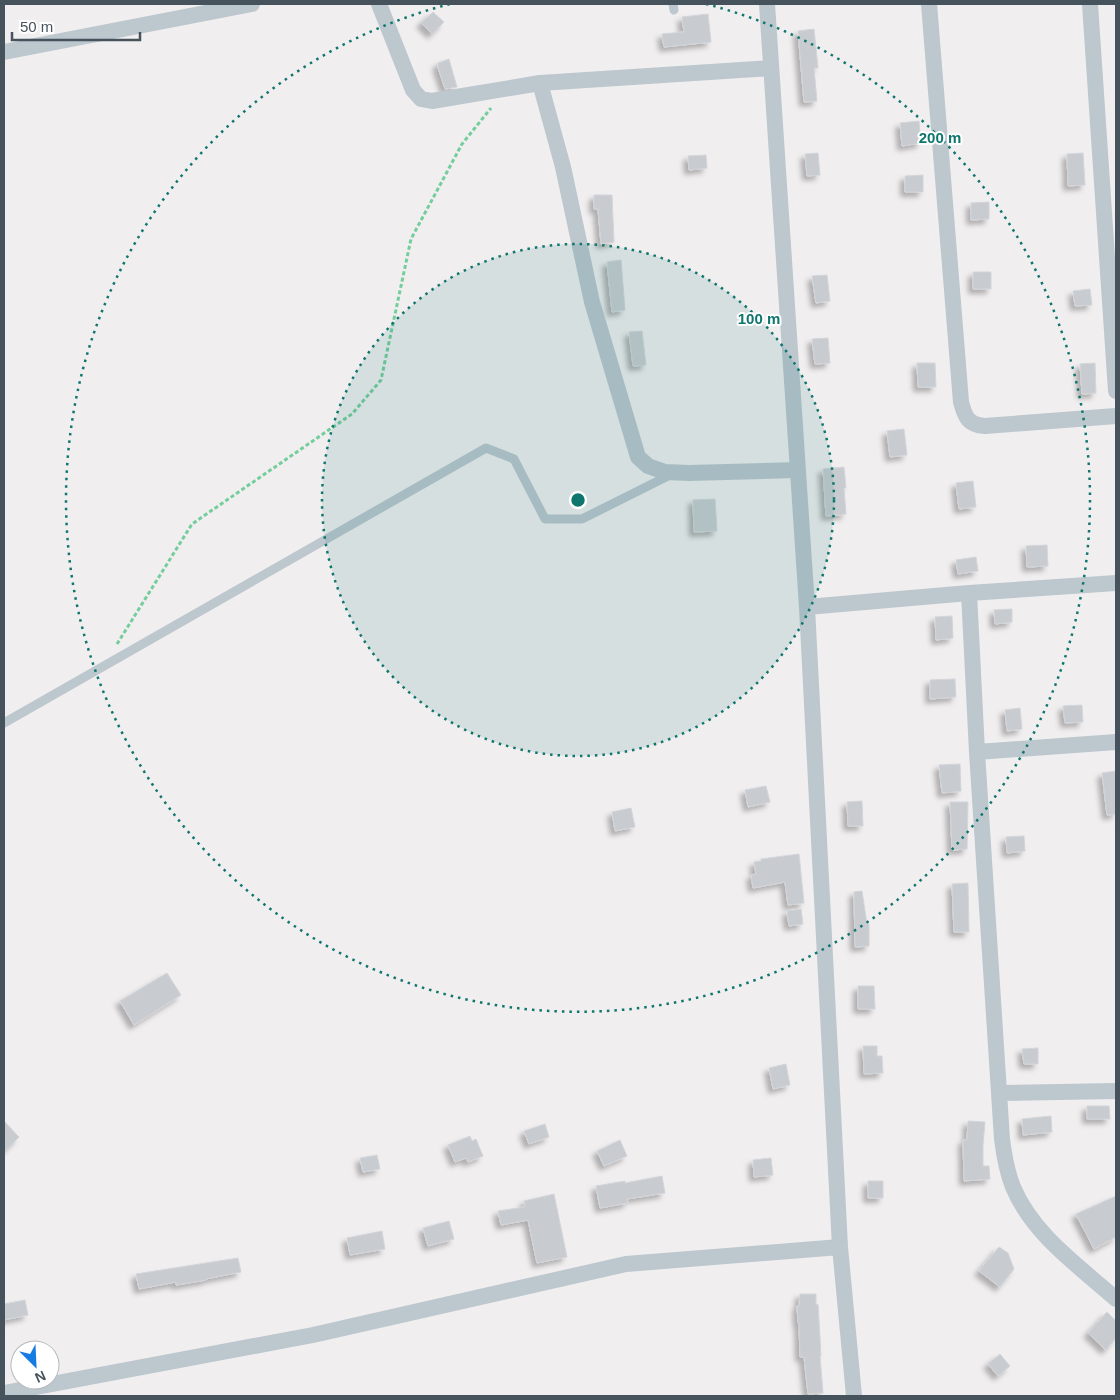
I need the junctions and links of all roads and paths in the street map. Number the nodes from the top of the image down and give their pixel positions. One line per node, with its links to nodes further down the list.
1 (252, 4): 6 (street)
2 (379, 4): 9 (street)
3 (767, 4): 7 (street)
4 (929, 4): 11 (street)
5 (1090, 4): 10 (street)
6 (4, 52)
7 (771, 68): 8 (street); 12 (street)
8 (540, 83): 9 (street); 13 (street)
9 (508, 88): 17 (path)
10 (1116, 391)
11 (1116, 416)
12 (798, 470): 13 (street); 16 (street)
13 (676, 472): 18 (lane)
14 (1116, 583): 15 (street)
15 (970, 594): 16 (street); 20 (street)
16 (806, 607): 23 (street)
17 (116, 644)
18 (4, 723)
19 (1116, 742): 20 (street)
20 (977, 752): 22 (street)
21 (1116, 1091): 22 (street)
22 (1000, 1093): 24 (street)
23 (840, 1247): 25 (street); 26 (street)
24 (1116, 1299)
25 (4, 1393)
26 (854, 1396)

